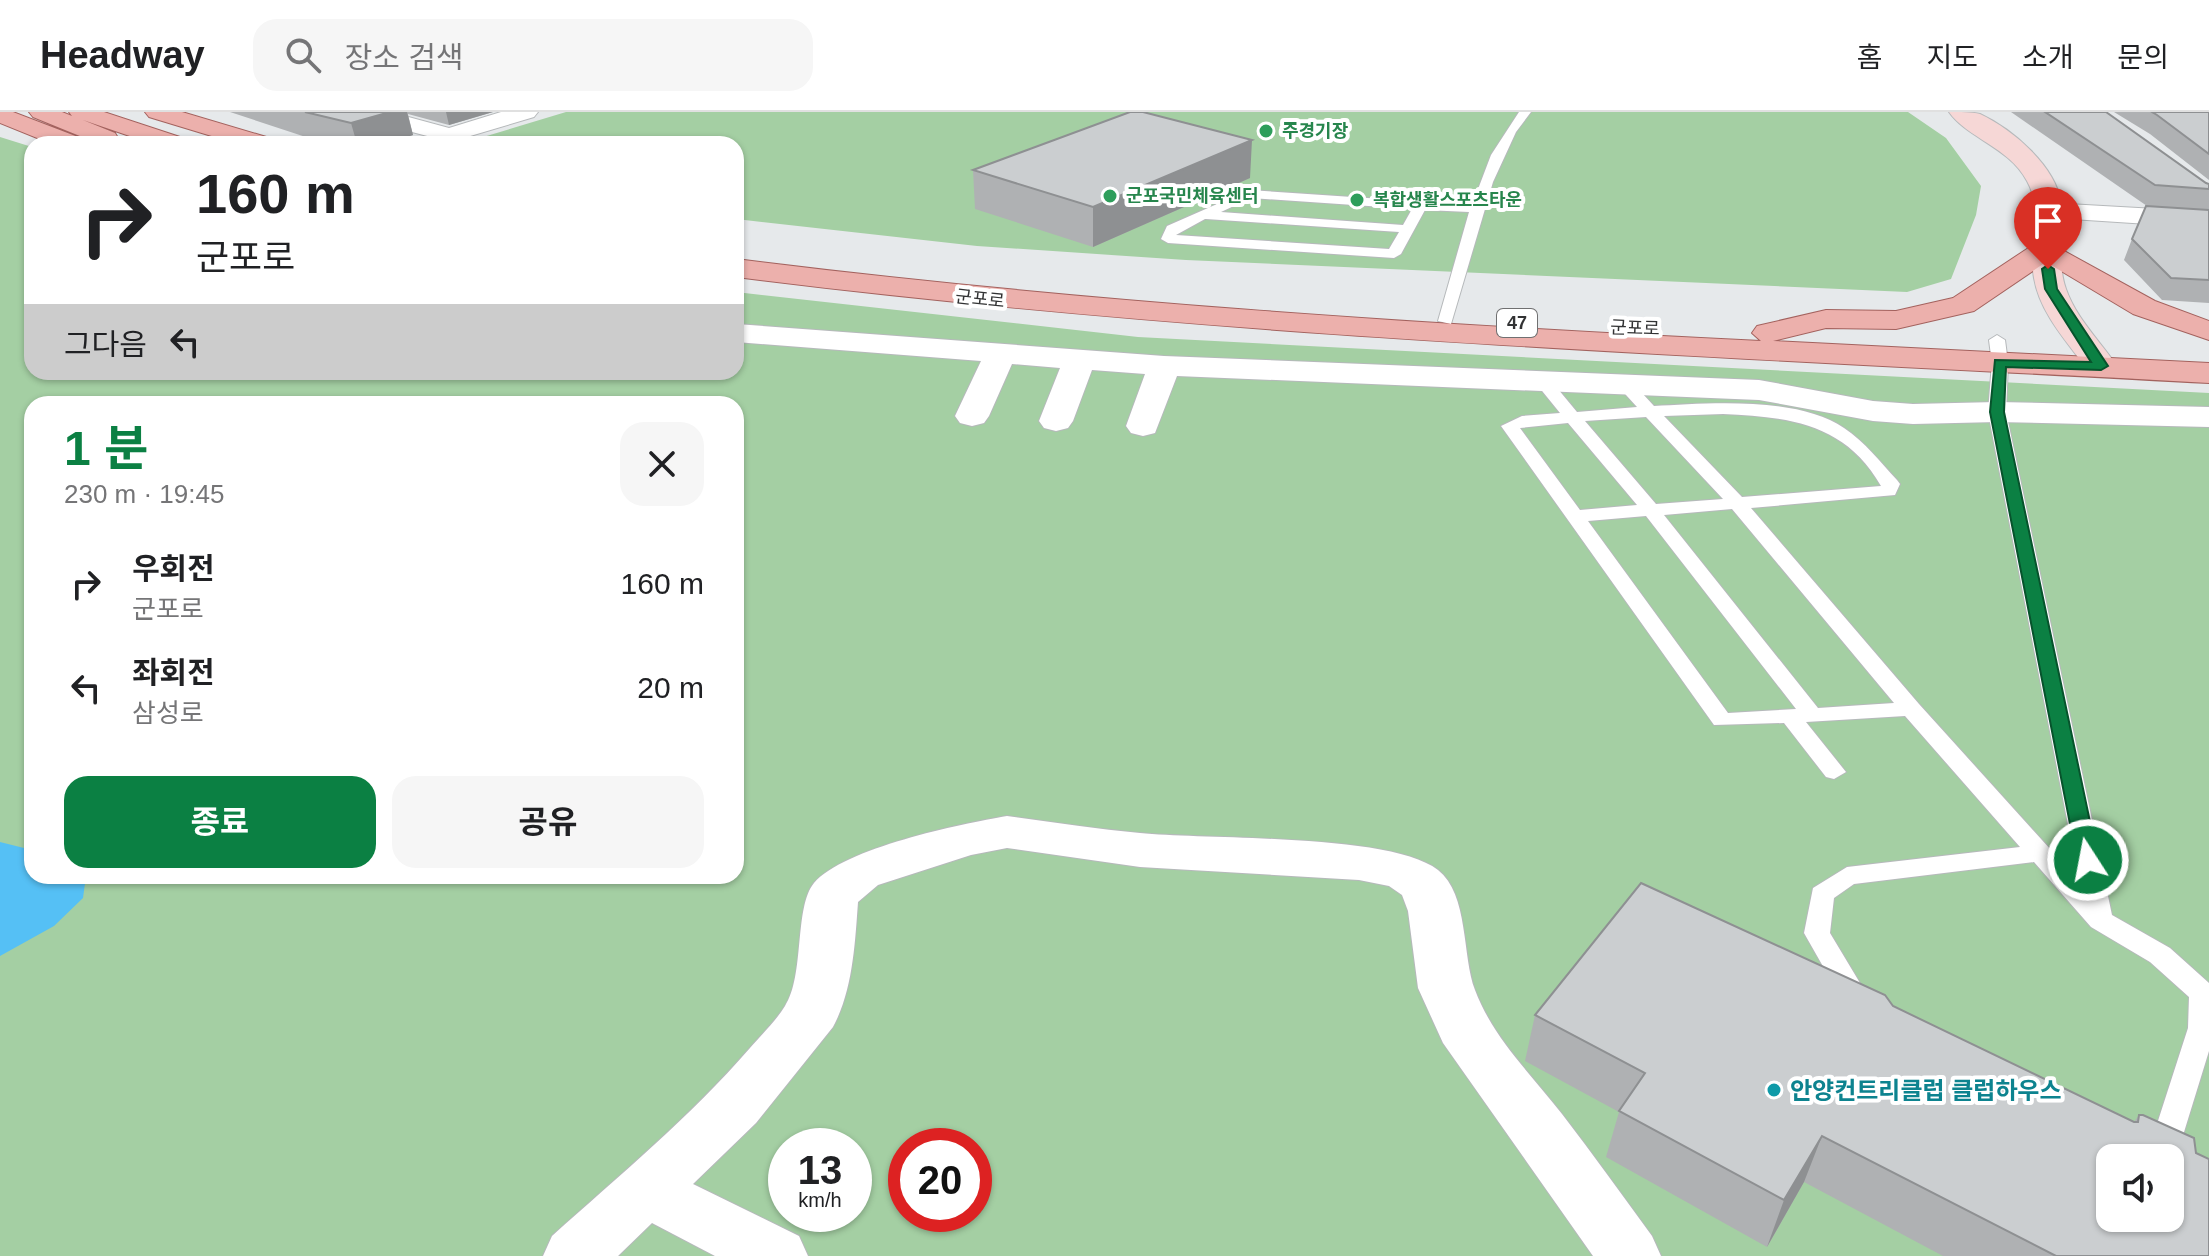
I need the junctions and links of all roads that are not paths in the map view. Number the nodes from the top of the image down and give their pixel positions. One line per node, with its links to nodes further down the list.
1 (41, 112): 10 (main road)
2 (81, 112): 11 (main road)
3 (157, 112): 12 (main road)
4 (363, 112): 5 (street)
5 (526, 112)
6 (1525, 112): 14 (lane)
7 (1961, 112): 15 (street)
8 (0, 115): 9 (main road)
9 (54, 136)
10 (102, 136)
11 (153, 136)
12 (237, 136)
13 (1421, 205): 14 (lane); 16 (lane); 18 (lane)
14 (1478, 209): 24 (lane)
15 (2050, 211): 17 (street); 19 (street)
16 (1204, 214): 18 (lane); 18 (lane)
17 (2209, 220)
18 (1408, 229)
19 (2046, 249): 26 (main road); 27 (main road); 32 (street)
20 (744, 250): 24 (main road, 군포로 / 47)
21 (744, 269): 23 (main road, 군포로 / 47)
22 (744, 284): 23 (main road, 군포로 / 47)
23 (1225, 320): 29 (main road, 군포로 / 47)
24 (1446, 321): 25 (main road, 군포로 / 47)
25 (1715, 331): 27 (main road, 군포로 / 47); 29 (main road)
26 (2209, 331)
27 (1768, 333): 31 (main road, 군포로 / 47)
28 (744, 334): 33 (street)
29 (1540, 340): 31 (main road, 군포로 / 47)
30 (2209, 347): 32 (main road, 군포로 / 47)
31 (1999, 351): 32 (main road, 군포로 / 47); 39 (lane)
32 (2092, 354): 36 (main road, 군포로 / 47)
33 (1000, 355): 34 (street); 41 (street)
34 (1079, 361): 35 (street); 44 (street)
35 (1164, 366): 37 (street); 45 (street)
36 (2209, 373)
37 (1542, 381): 38 (street); 43 (lane)
38 (1624, 384): 39 (street); 40 (lane)
39 (1997, 412): 42 (street); 53 (lane)
40 (1652, 413): 43 (lane); 46 (lane); 46 (lane)
41 (972, 416)
42 (2209, 417)
43 (1576, 418): 47 (lane); 48 (lane)
44 (1056, 421)
45 (1143, 426)
46 (1739, 505): 47 (lane); 49 (lane)
47 (1649, 508): 48 (lane); 50 (lane)
48 (1576, 516): 50 (lane)
49 (1911, 709): 50 (lane); 52 (lane)
50 (1800, 714): 51 (lane)
51 (1834, 772)
52 (2039, 853): 53 (lane); 54 (lane)
53 (2100, 920): 55 (lane)
54 (1868, 1015)
55 (2165, 1144)
56 (644, 1189): 57 (street); 58 (street); 59 (street)
57 (575, 1256)
58 (776, 1256)
59 (1629, 1256)

